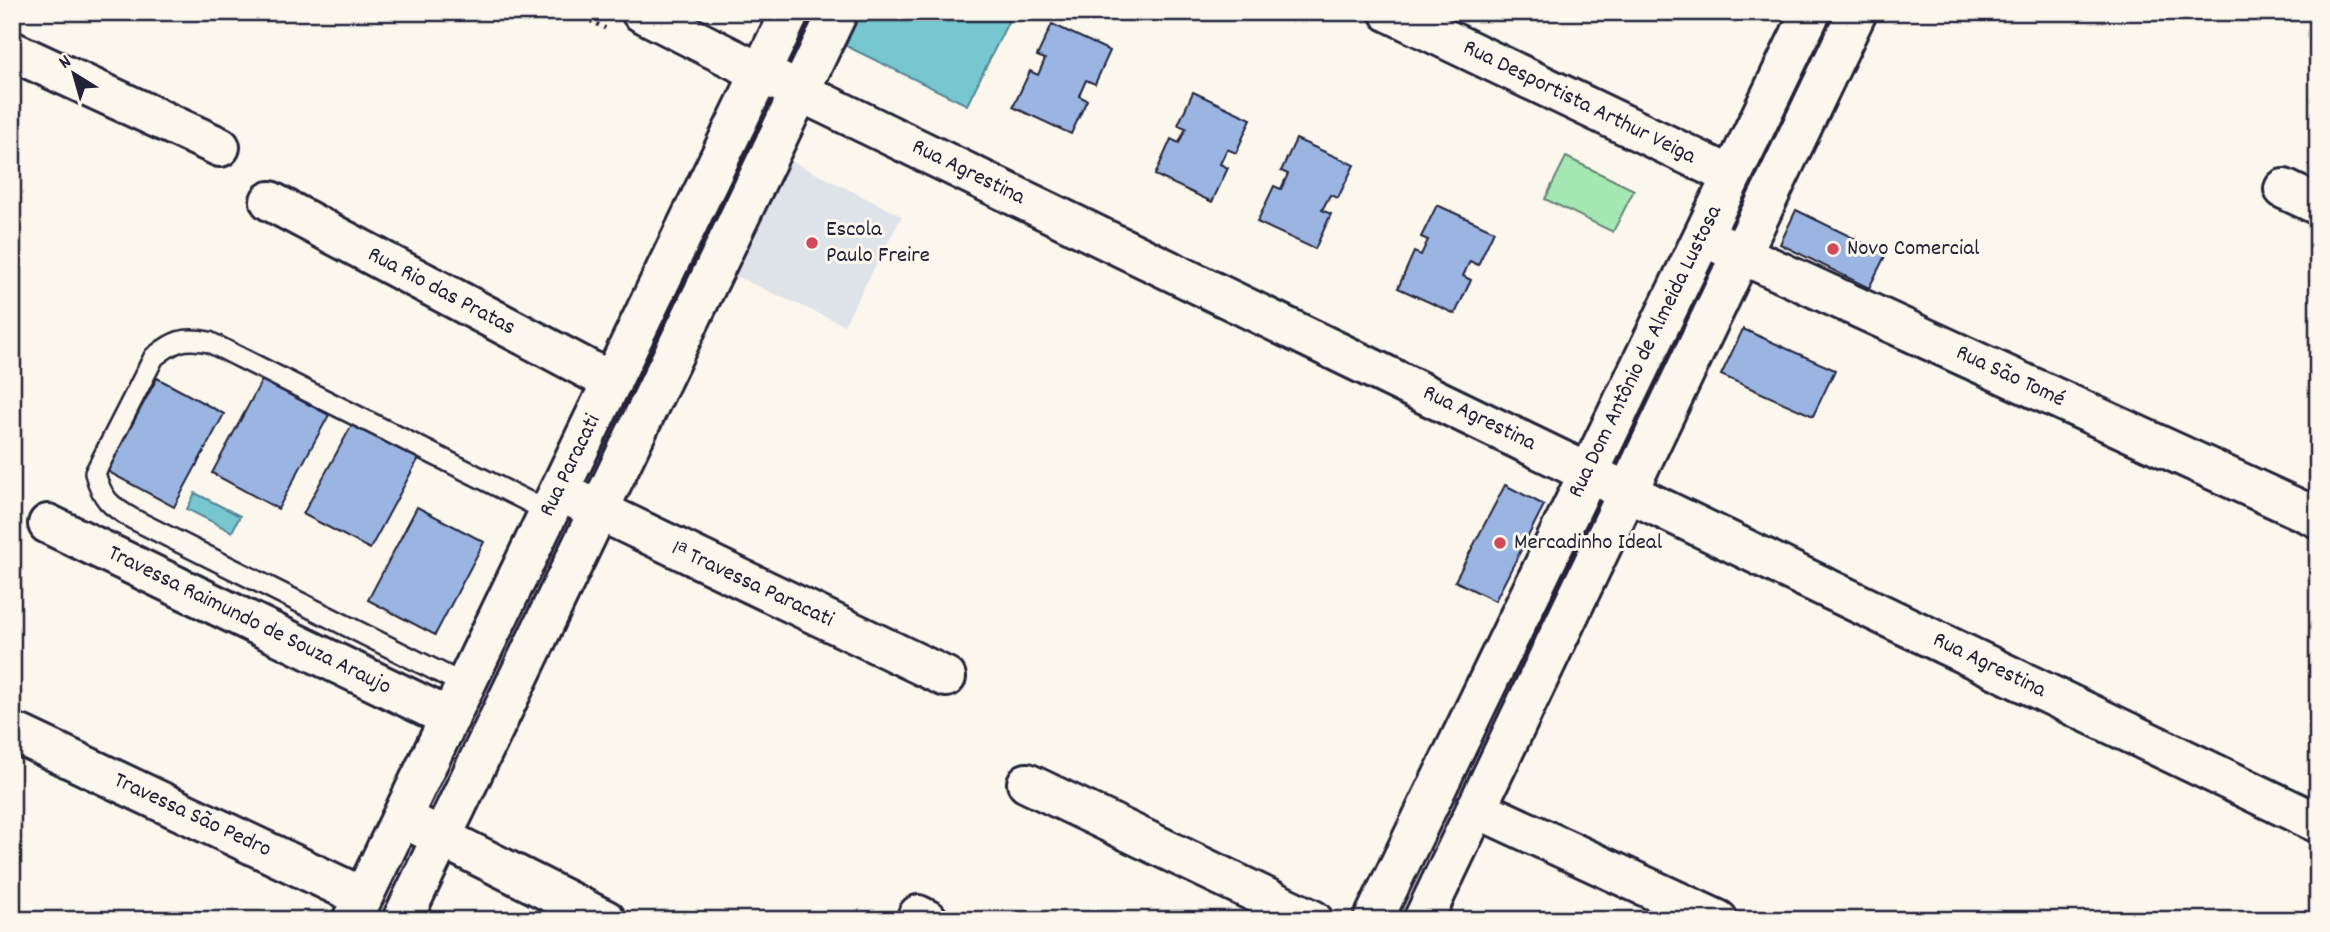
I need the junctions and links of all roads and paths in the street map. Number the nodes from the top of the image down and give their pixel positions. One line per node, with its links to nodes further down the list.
1 (641, 12): 8 (street, Rua Agrestina)
2 (790, 12): 8 (street, Rua Paracati)
3 (838, 12): 9 (street, Rua Paracati)
4 (1389, 12): 11 (street, Rua Desportista Arthur Veiga)
5 (1811, 12): 11 (street, Rua Dom Antônio de Almeida Lustosa)
6 (1857, 12): 14 (street, Rua Dom Antônio de Almeida Lustosa)
7 (12, 51): 10 (street)
8 (761, 73): 9 (street, Rua Agrestina); 15 (street, Rua Paracati)
9 (799, 92): 16 (street, Rua Agrestina); 19 (street, Rua Paracati)
10 (220, 147)
11 (1732, 176): 13 (street, Rua Dom Antônio de Almeida Lustosa)
12 (270, 201): 15 (street, Rua Rio das Pratas)
13 (1702, 237): 14 (street, Rua São Tomé); 16 (street, Rua Dom Antônio de Almeida Lustosa)
14 (1741, 254): 17 (street, Rua Dom Antônio de Almeida Lustosa); 20 (street, Rua São Tomé)
15 (612, 382): 18 (street, Rua Paracati)
16 (1587, 472): 17 (street, Rua Agrestina); 34 (street, Rua Dom Antônio de Almeida Lustosa)
17 (1626, 491): 26 (street, Rua Dom Antônio de Almeida Lustosa); 28 (street, Rua Agrestina)
18 (554, 501): 19 (street, 1ᵃ Travessa Paracati); 23 (street, Rua Paracati); 23 (lane)
19 (598, 511): 22 (street, 1ᵃ Travessa Paracati); 29 (street, Rua Paracati)
20 (2318, 518)
21 (48, 524): 23 (street, Travessa Raimundo de Souza Araujo)
22 (946, 677)
23 (458, 702): 27 (street, Rua Paracati)
24 (20, 735): 30 (street, Travessa São Pedro)
25 (1027, 783): 33 (street)
26 (1476, 808): 35 (street, Rua Dom Antônio de Almeida Lustosa); 36 (street)
27 (402, 818): 29 (street); 30 (street, Rua Paracati)
28 (2318, 823)
29 (441, 838): 31 (street, Rua Paracati); 32 (street)
30 (358, 908)
31 (402, 920)
32 (606, 920)
33 (1313, 920)
34 (1373, 920)
35 (1423, 920)
36 (1718, 920)

